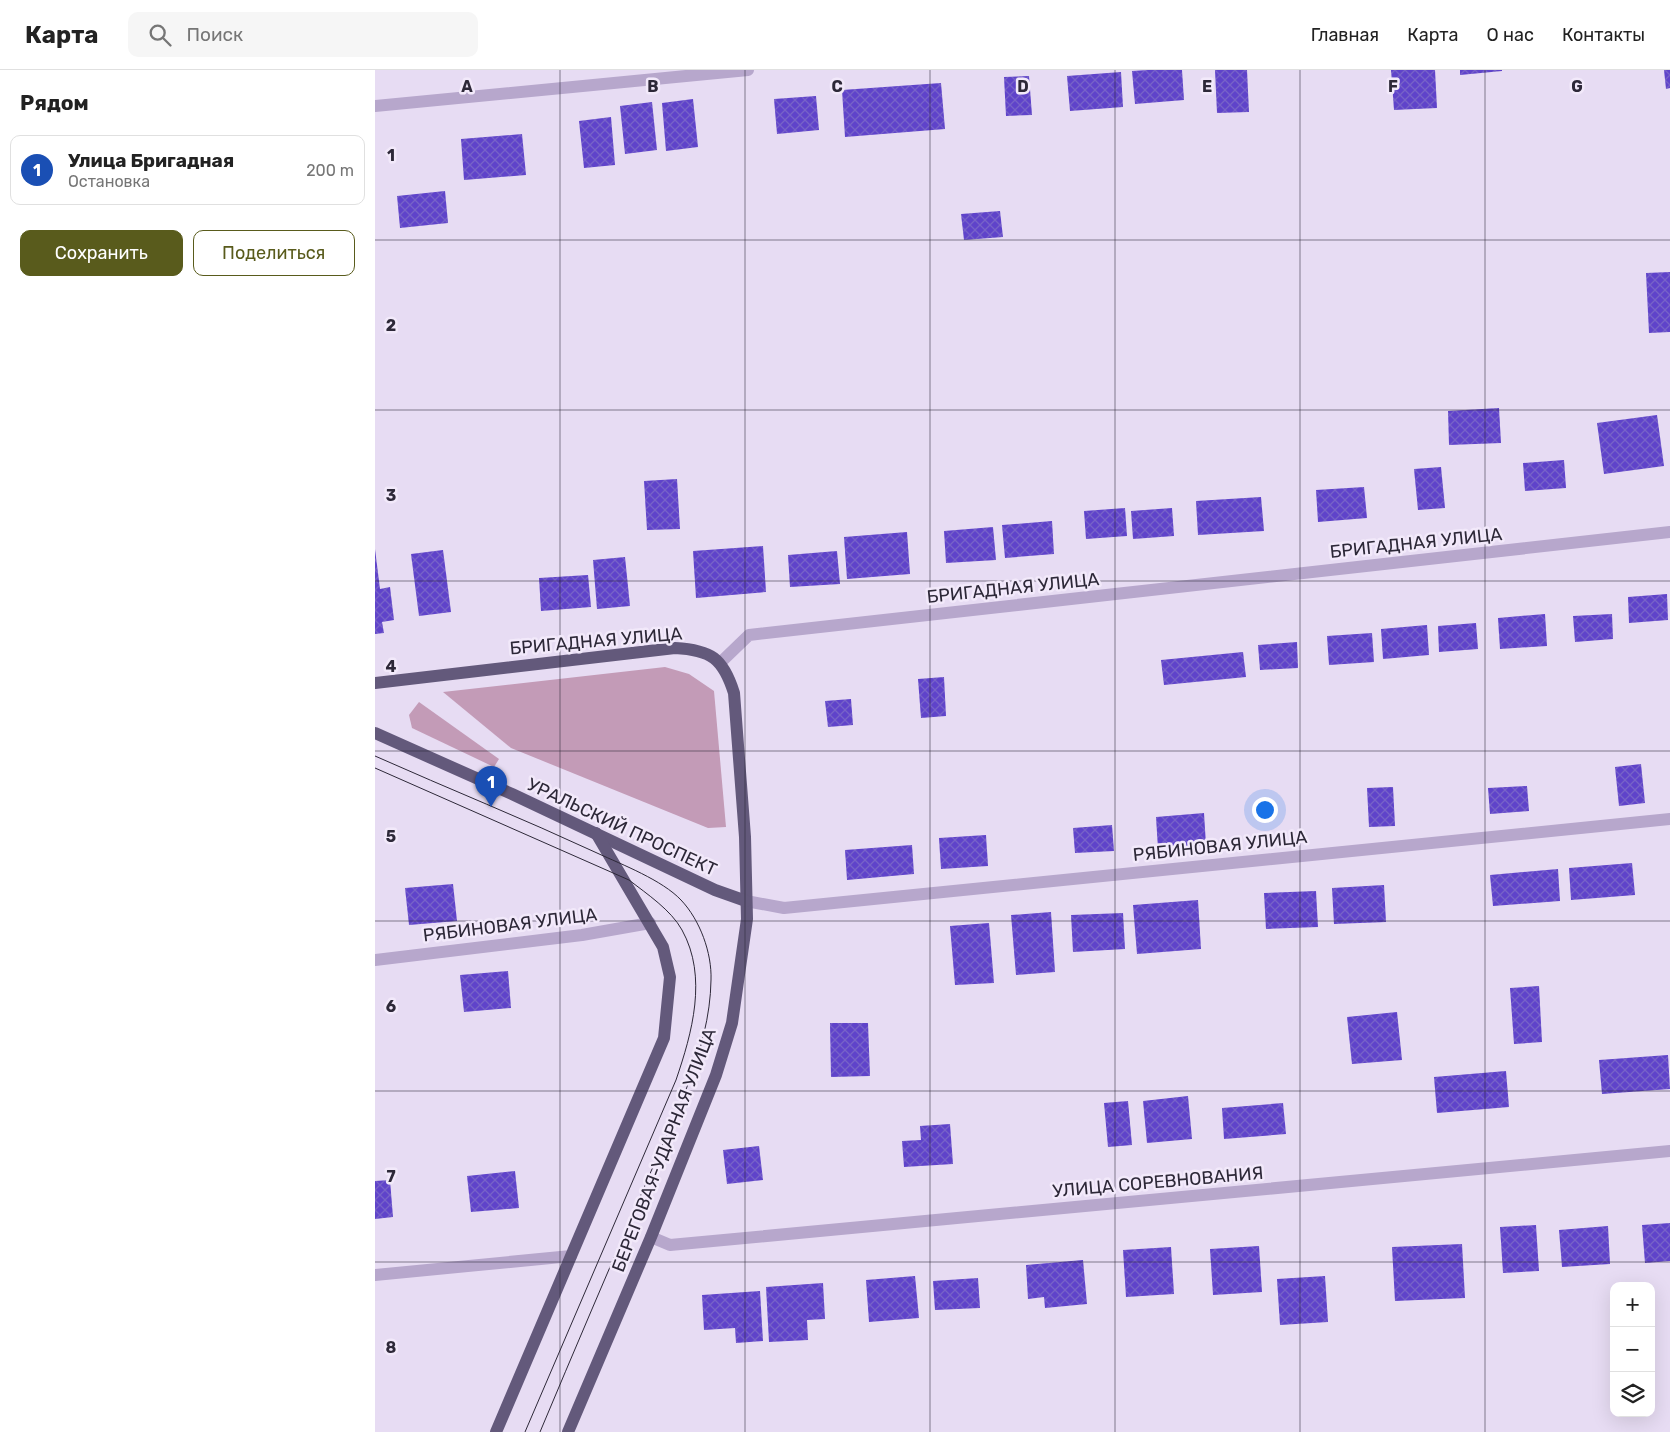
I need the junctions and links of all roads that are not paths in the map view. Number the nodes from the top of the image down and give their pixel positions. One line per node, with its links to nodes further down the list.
1 (748, 70): 2 (street)
2 (375, 106)
3 (1670, 532): 4 (street, БРИГАДНАЯ УЛИЦА)
4 (720, 663): 5 (main road, БРИГАДНАЯ УЛИЦА); 9 (main road, БЕРЕГОВАЯ-УДАРНАЯ УЛИЦА)
5 (375, 683)
6 (375, 733): 8 (main road, УРАЛЬСКИЙ ПРОСПЕКТ)
7 (1670, 819): 9 (street, РЯБИНОВАЯ УЛИЦА)
8 (596, 833): 9 (main road, УРАЛЬСКИЙ ПРОСПЕКТ); 10 (main road)
9 (746, 901): 13 (main road, БЕРЕГОВАЯ-УДАРНАЯ УЛИЦА)
10 (650, 923): 11 (street, РЯБИНОВАЯ УЛИЦА); 14 (main road)
11 (375, 960)
12 (1670, 1151): 13 (street, УЛИЦА СОРЕВНОВАНИЯ)
13 (651, 1237): 17 (main road, БЕРЕГОВАЯ-УДАРНАЯ УЛИЦА)
14 (571, 1256): 15 (street); 16 (main road)
15 (375, 1275)
16 (497, 1432)
17 (568, 1432)

